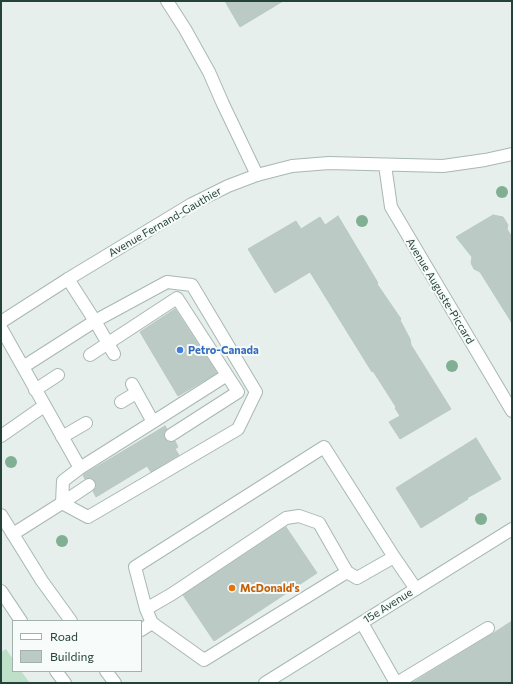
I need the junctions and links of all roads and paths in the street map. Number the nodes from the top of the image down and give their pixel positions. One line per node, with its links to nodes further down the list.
1 (167, 1): 4 (street)
2 (512, 154): 3 (street, Avenue Fernand-Gauthier)
3 (385, 165): 4 (street, Avenue Fernand-Gauthier); 18 (street, Avenue Auguste-Piccard)
4 (257, 175): 5 (street, Avenue Fernand-Gauthier)
5 (68, 279): 6 (street); 7 (street, Avenue Fernand-Gauthier)
6 (95, 321): 9 (street); 12 (street); 26 (street)
7 (1, 322)
8 (1, 328): 12 (street)
9 (107, 344): 10 (street); 11 (street); 14 (street)
10 (114, 354)
11 (90, 355)
12 (23, 368): 15 (street)
13 (58, 375): 15 (street)
14 (227, 375): 19 (street); 21 (street)
15 (35, 390): 17 (street)
16 (121, 402): 19 (street)
17 (44, 406): 22 (street); 23 (street)
18 (512, 411)
19 (153, 422): 24 (street)
20 (86, 423): 23 (street)
21 (171, 435)
22 (1, 436)
23 (62, 437): 24 (street)
24 (80, 468): 26 (street)
25 (89, 485): 26 (street)
26 (62, 503): 29 (street)
27 (1, 514): 29 (street)
28 (512, 530): 32 (street, 15e Avenue)
29 (13, 534): 36 (street)
30 (394, 557): 31 (street); 32 (street); 34 (street)
31 (347, 572): 34 (street); 37 (street)
32 (416, 589): 38 (street, 15e Avenue)
33 (1, 591): 35 (street)
34 (146, 609): 37 (street)
35 (20, 620)
36 (70, 620)
37 (152, 623): 40 (street)
38 (362, 623): 45 (street, 15e Avenue); 46 (street)
39 (488, 628): 46 (street)
40 (142, 629)
41 (57, 672): 43 (street)
42 (107, 672): 44 (street)
43 (65, 683)
44 (115, 683)
45 (265, 683)
46 (397, 683)

